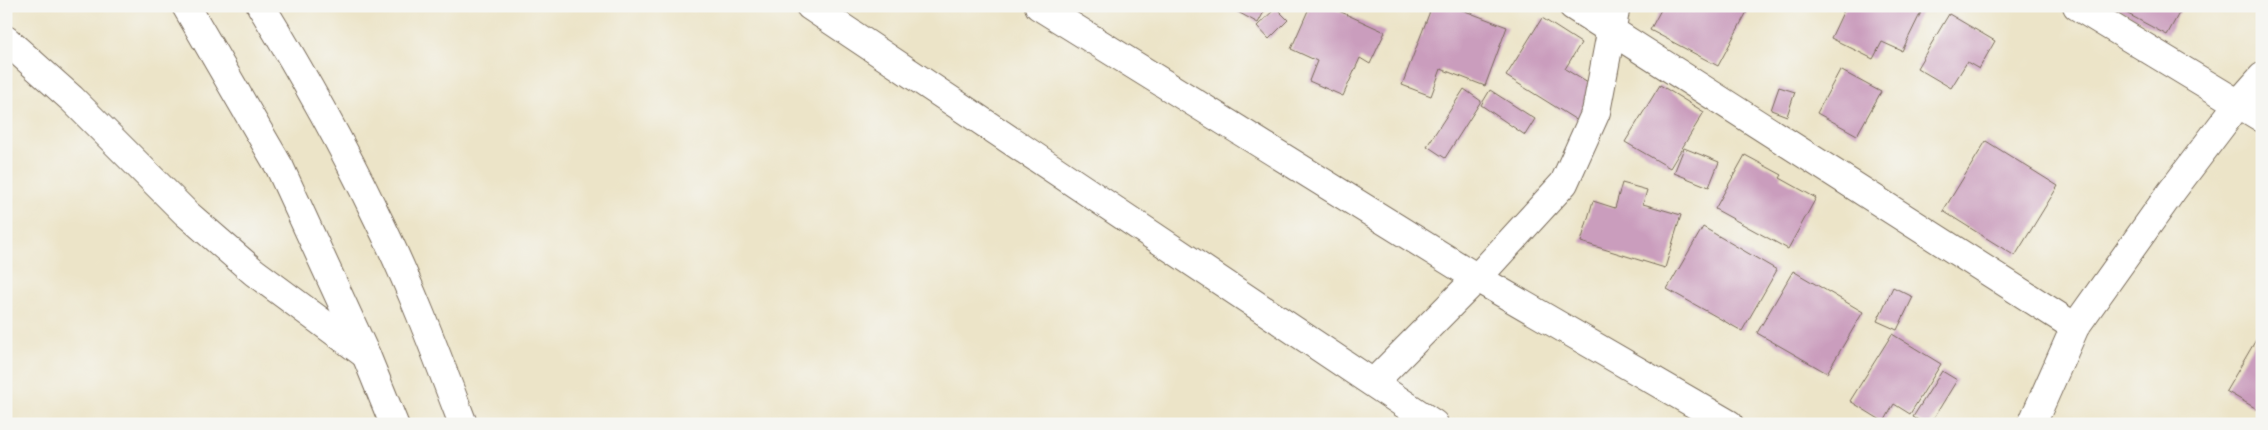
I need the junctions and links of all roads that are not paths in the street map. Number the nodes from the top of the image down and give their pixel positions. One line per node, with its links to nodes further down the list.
1 (186, 6): 14 (street)
2 (261, 6): 17 (street)
3 (810, 6): 15 (street)
4 (1039, 6): 12 (street)
5 (1573, 6): 7 (street)
6 (2077, 6): 10 (street)
7 (1614, 19): 12 (street); 13 (street)
8 (6, 40): 14 (street)
9 (2262, 77): 10 (street)
10 (2238, 104): 11 (street); 13 (street)
11 (2262, 118)
12 (1477, 278): 15 (street); 19 (street)
13 (2075, 327): 20 (street)
14 (366, 355): 16 (street)
15 (1373, 383): 18 (street)
16 (394, 424)
17 (463, 424)
18 (1434, 424)
19 (1729, 424)
20 (2032, 424)

